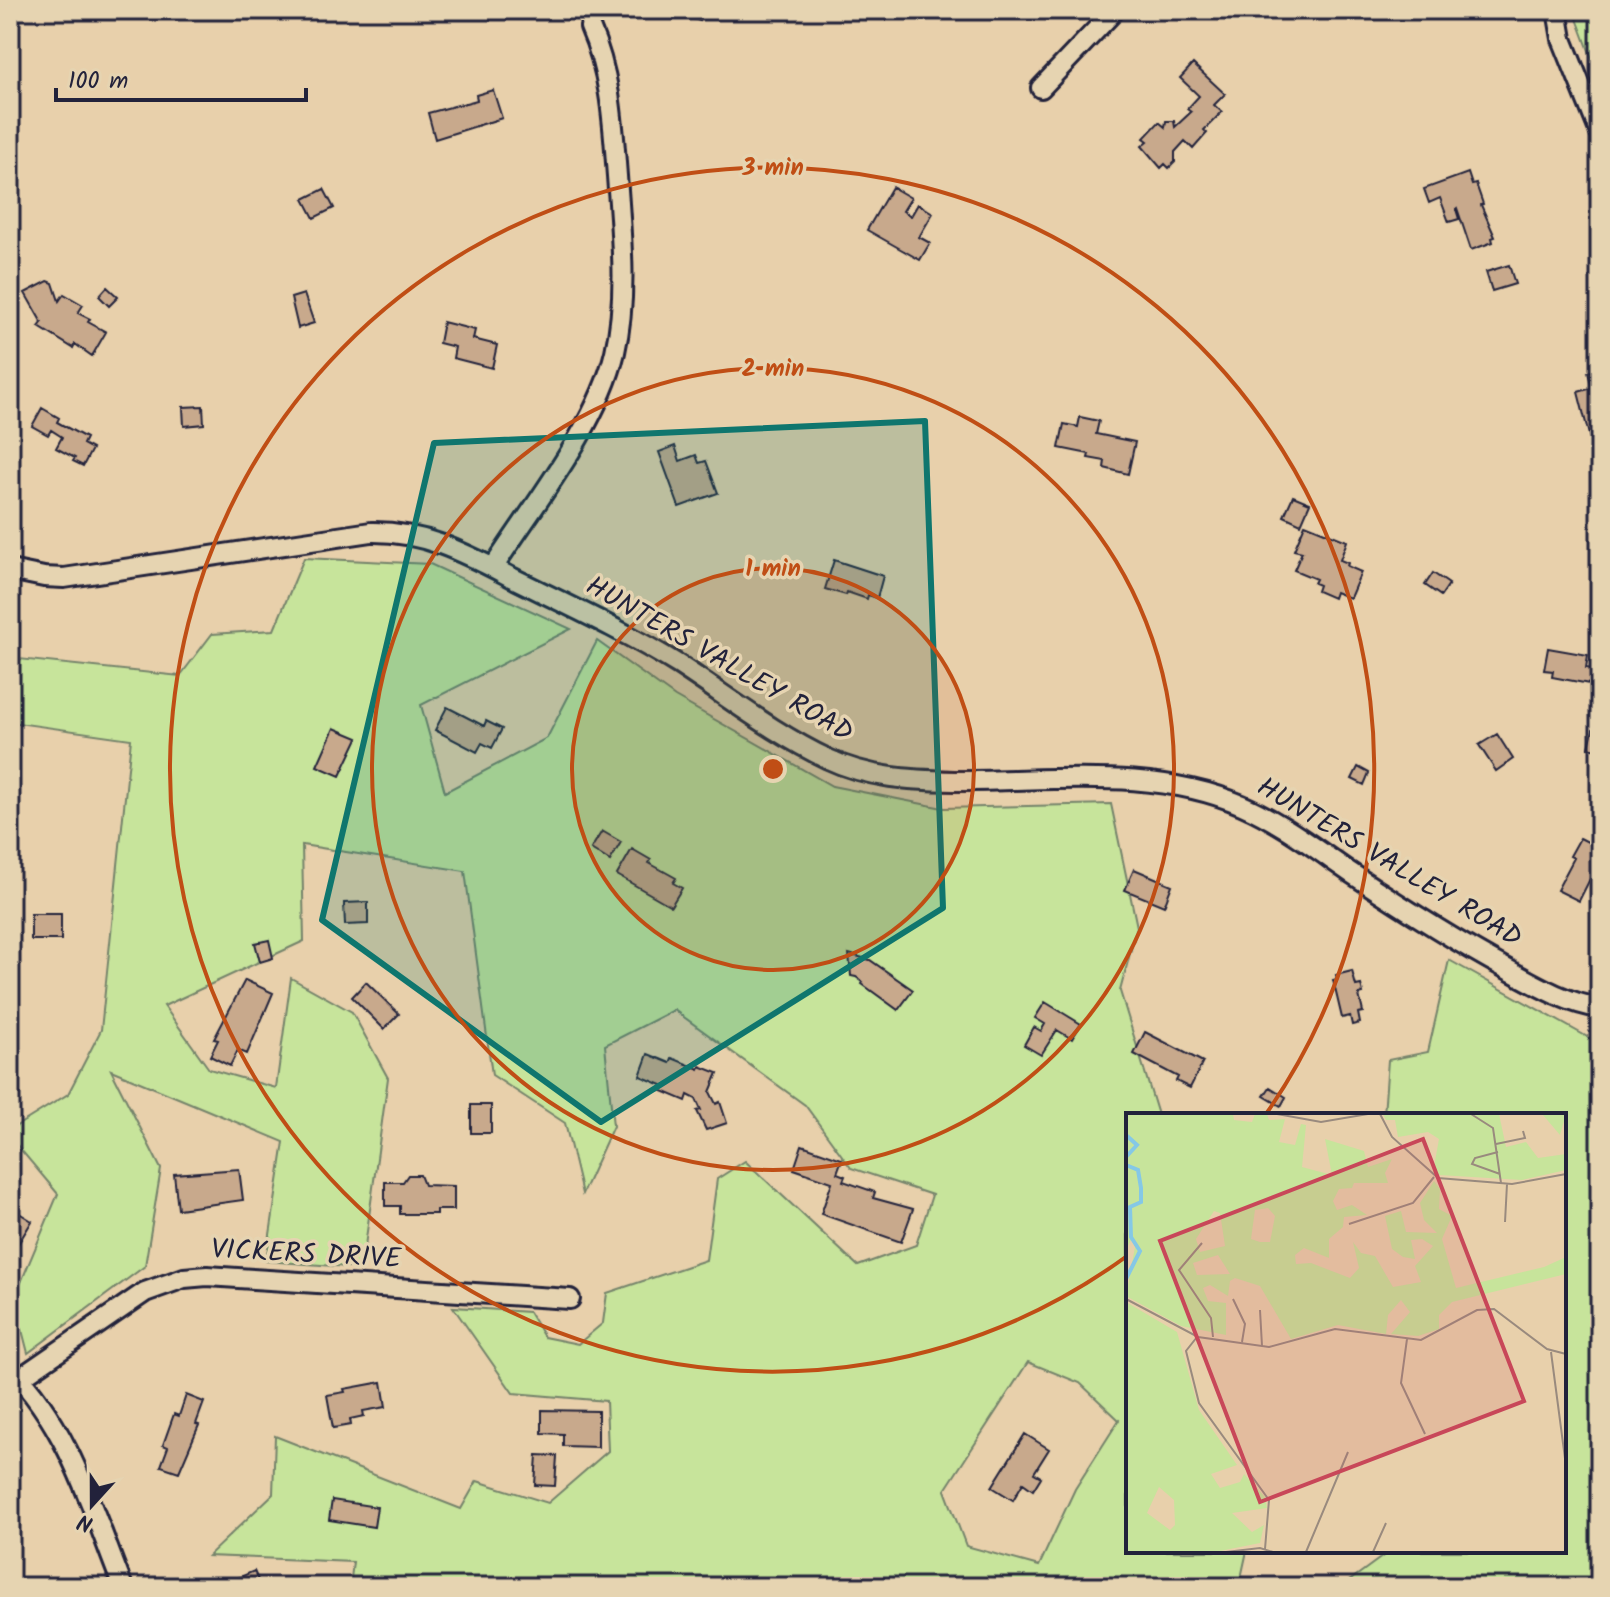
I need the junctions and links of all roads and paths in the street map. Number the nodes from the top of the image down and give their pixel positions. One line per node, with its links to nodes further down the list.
1 (1115, 10): 4 (street)
2 (1557, 10): 5 (street)
3 (590, 27): 6 (street)
4 (1041, 88)
5 (1600, 133)
6 (493, 568): 7 (street, HUNTERS VALLEY ROAD); 8 (street, HUNTERS VALLEY ROAD)
7 (10, 570)
8 (1600, 1008)
9 (570, 1299): 10 (street, VICKERS DRIVE)
10 (15, 1373): 11 (street)
11 (123, 1587)

